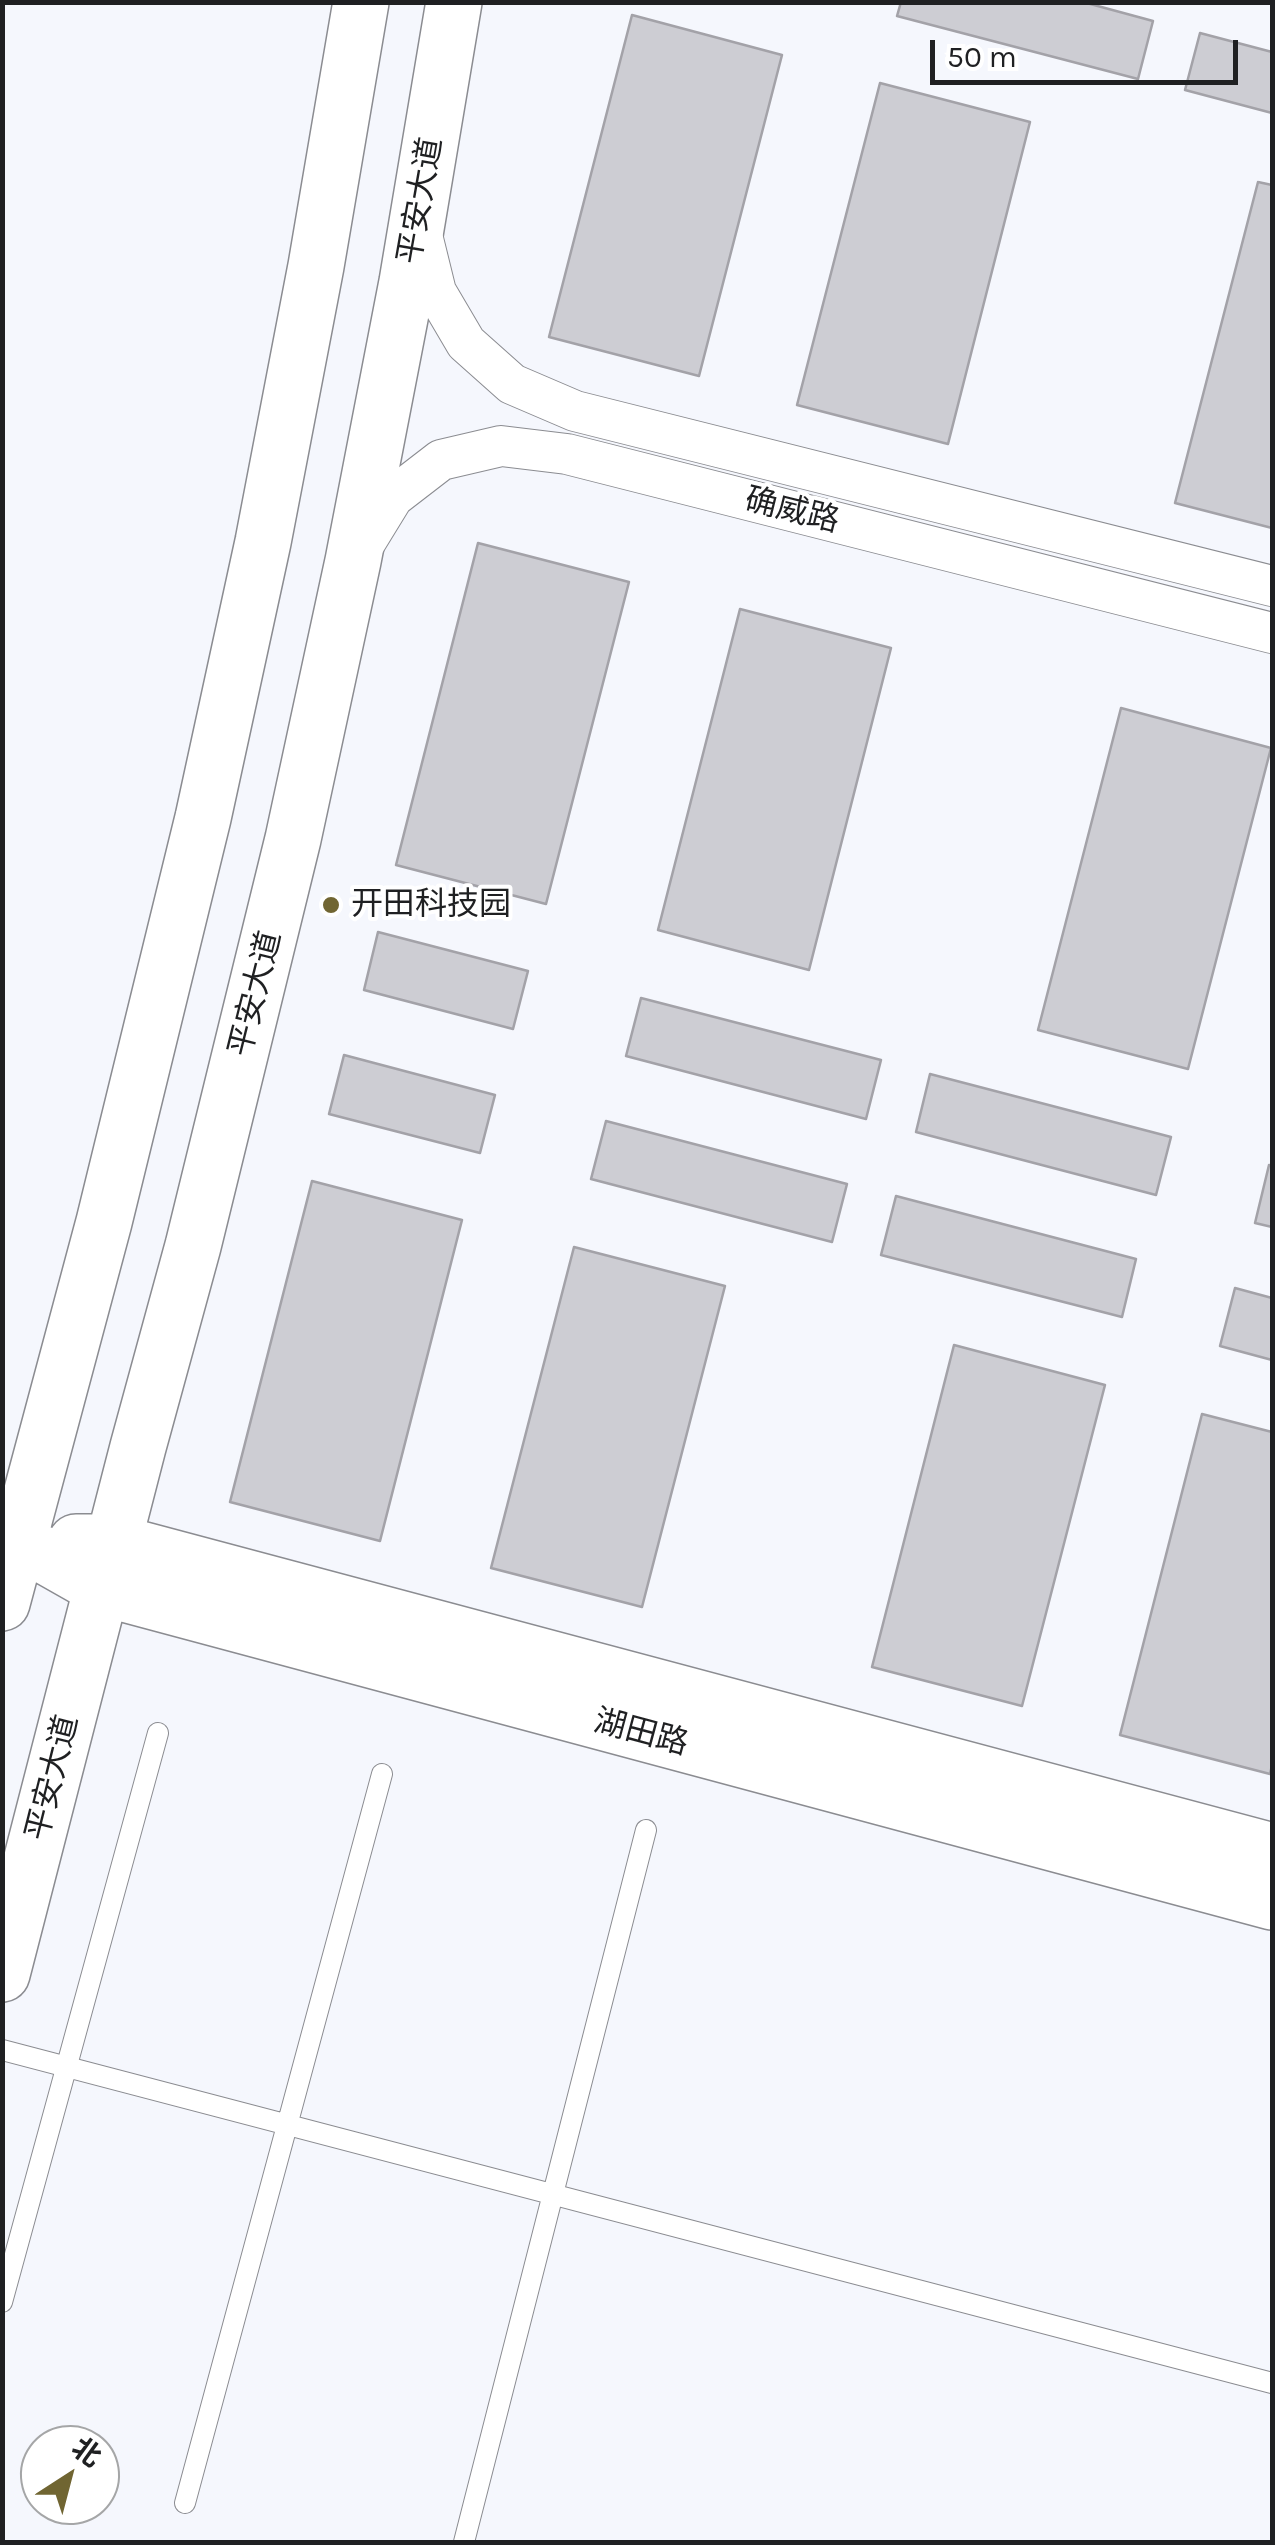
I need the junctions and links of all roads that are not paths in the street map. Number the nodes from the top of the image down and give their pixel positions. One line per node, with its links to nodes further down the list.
1 (361, 2): 7 (main road)
2 (454, 2): 3 (main road, 平安大道)
3 (418, 219): 4 (main road, 平安大道); 5 (street, 确威路)
4 (353, 561): 6 (street, 确威路); 8 (main road, 平安大道)
5 (1272, 586)
6 (1272, 633)
7 (18, 1540): 8 (main road, 湖田路); 9 (main road)
8 (108, 1565): 13 (main road, 湖田路); 14 (main road, 湖田路); 15 (main road, 平安大道)
9 (2, 1603)
10 (158, 1733): 17 (lane)
11 (382, 1774): 18 (lane)
12 (646, 1830): 19 (lane)
13 (1272, 1850)
14 (1272, 1902)
15 (2, 1974)
16 (2, 2050): 17 (lane)
17 (67, 2066): 18 (lane); 20 (lane)
18 (287, 2124): 19 (lane); 22 (lane)
19 (554, 2194): 21 (lane); 23 (lane)
20 (2, 2302)
21 (1272, 2382)
22 (185, 2503)
23 (464, 2542)

